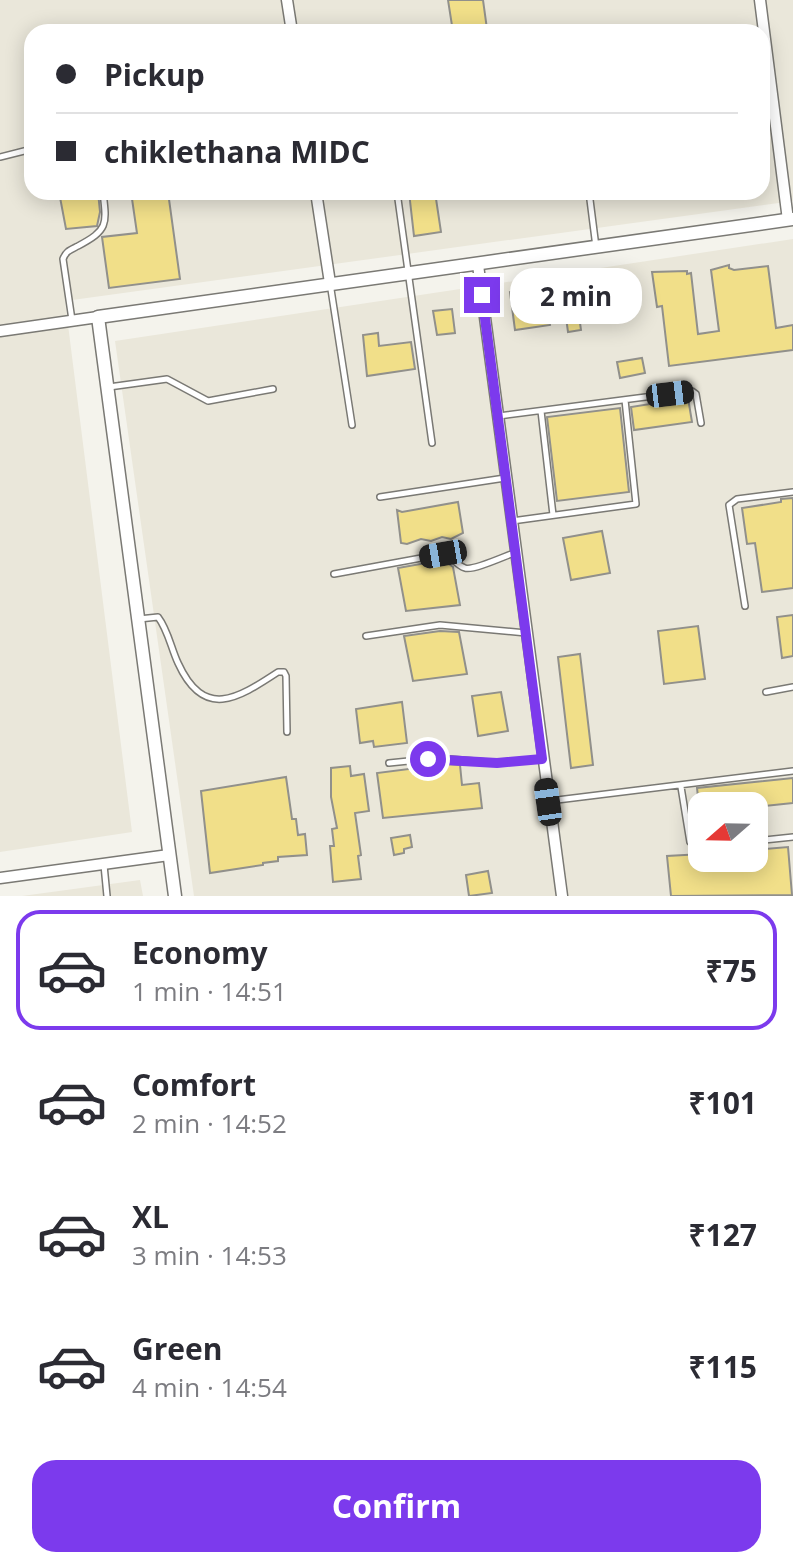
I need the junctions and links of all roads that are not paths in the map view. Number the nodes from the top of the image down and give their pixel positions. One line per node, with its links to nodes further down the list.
1 (287, 0): 3 (street)
2 (760, 0): 4 (street)
3 (291, 24)
4 (763, 24)
5 (770, 71): 12 (street)
6 (24, 151): 7 (lane)
7 (0, 157)
8 (104, 200): 18 (lane)
9 (317, 200): 16 (street)
10 (398, 200): 15 (lane)
11 (590, 200): 13 (lane)
12 (791, 220): 13 (street)
13 (596, 248): 14 (street)
14 (478, 265): 15 (street); 24 (street)
15 (409, 273): 16 (street); 27 (lane)
16 (330, 283): 17 (street); 26 (lane)
17 (98, 317): 18 (street); 20 (street)
18 (73, 321): 19 (street)
19 (0, 331)
20 (107, 387): 21 (lane); 36 (street)
21 (273, 389)
22 (625, 400): 23 (lane); 25 (lane); 31 (lane)
23 (541, 411): 24 (lane); 31 (lane)
24 (498, 416): 28 (street)
25 (701, 423)
26 (352, 425)
27 (432, 443)
28 (506, 478): 30 (lane); 32 (street)
29 (793, 492): 35 (lane)
30 (380, 497)
31 (553, 515): 32 (lane)
32 (511, 521): 33 (street)
33 (515, 552): 34 (lane); 37 (street)
34 (334, 574)
35 (745, 606)
36 (138, 619): 41 (lane); 50 (street)
37 (526, 633): 38 (lane); 42 (street)
38 (366, 636)
39 (793, 687): 40 (lane)
40 (766, 692)
41 (287, 732)
42 (542, 759): 43 (lane); 46 (street)
43 (389, 763)
44 (793, 771): 45 (lane)
45 (681, 787): 46 (lane); 47 (lane)
46 (548, 802): 55 (street)
47 (688, 830)
48 (793, 837): 49 (lane)
49 (768, 840)
50 (169, 855): 51 (street); 54 (street)
51 (104, 864): 52 (street); 53 (lane)
52 (0, 878)
53 (107, 896)
54 (175, 896)
55 (562, 896)

